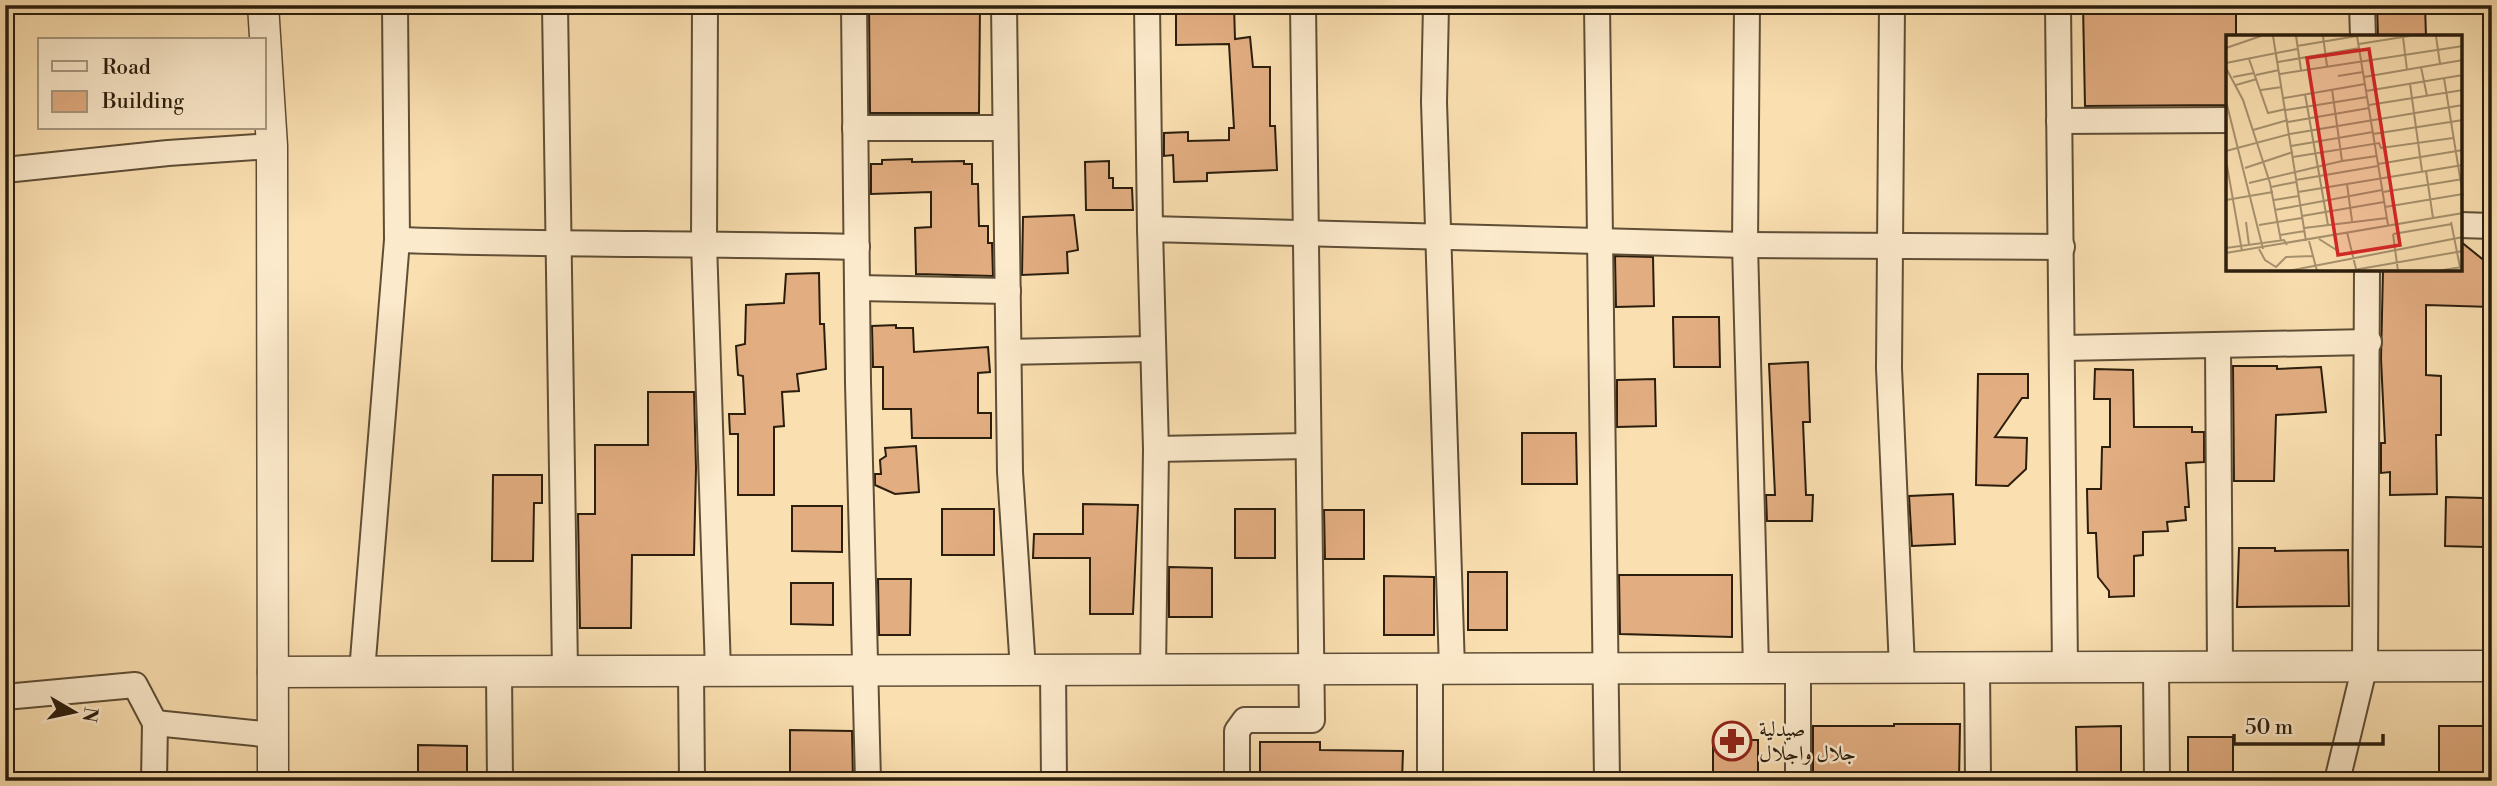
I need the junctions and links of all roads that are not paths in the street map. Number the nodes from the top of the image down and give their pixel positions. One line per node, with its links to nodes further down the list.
1 (263, 5): 16 (street)
2 (396, 5): 29 (street)
3 (555, 5): 33 (street)
4 (705, 5): 31 (street)
5 (854, 5): 20 (street)
6 (1004, 5): 21 (street)
7 (1147, 5): 26 (street)
8 (1303, 5): 27 (street)
9 (1436, 5): 28 (street)
10 (1597, 5): 30 (street)
11 (1746, 5): 32 (street)
12 (1892, 5): 34 (street)
13 (2058, 5): 19 (street)
14 (2362, 5): 15 (street)
15 (2363, 35)
16 (265, 38)
17 (266, 52): 22 (street)
18 (2226, 120): 19 (street)
19 (2059, 121): 36 (street)
20 (855, 128): 21 (street); 35 (street)
21 (1005, 128): 39 (street)
22 (272, 146): 23 (street); 65 (street)
23 (5, 170)
24 (2462, 225): 25 (street)
25 (2492, 226)
26 (1150, 229): 27 (street); 43 (street)
27 (1306, 232): 28 (street); 45 (street)
28 (1440, 235): 30 (street); 58 (street)
29 (397, 240): 33 (street); 66 (street)
30 (1600, 241): 32 (street); 53 (street)
31 (704, 243): 33 (street); 35 (street); 63 (street)
32 (1745, 245): 34 (street); 54 (street)
33 (560, 246): 62 (street)
34 (1891, 246): 36 (street); 56 (street)
35 (857, 247): 38 (street)
36 (2062, 247): 42 (street)
37 (2367, 271): 40 (street)
38 (857, 288): 39 (street); 64 (street)
39 (1008, 291): 44 (street)
40 (2369, 342): 41 (street); 47 (street)
41 (2218, 345): 42 (street); 52 (street)
42 (2064, 348): 50 (street)
43 (1153, 349): 44 (street); 46 (street)
44 (1009, 352): 59 (street)
45 (1306, 446): 46 (street); 57 (street)
46 (1157, 449): 61 (street)
47 (2365, 665): 48 (street); 52 (street); 83 (street)
48 (2492, 666)
49 (1977, 667): 50 (street); 56 (street); 81 (street)
50 (2065, 667): 51 (street)
51 (2156, 667): 52 (street); 82 (street)
52 (2220, 667)
53 (1607, 668): 54 (street); 58 (street); 79 (street)
54 (1756, 668): 55 (street)
55 (1798, 668): 56 (street); 80 (street)
56 (1902, 668)
57 (1314, 669): 58 (street); 61 (street); 77 (street)
58 (1441, 669): 78 (street)
59 (1023, 670): 60 (street); 64 (street)
60 (1053, 670): 61 (street); 76 (street)
61 (1153, 670)
62 (565, 671): 63 (street); 67 (street)
63 (705, 671): 64 (street); 74 (street)
64 (867, 671): 75 (street)
65 (273, 672): 66 (street); 70 (street)
66 (362, 672): 67 (street)
67 (499, 672): 73 (street)
68 (5, 697): 69 (street)
69 (155, 723): 70 (street); 71 (street)
70 (273, 735): 72 (street)
71 (155, 781)
72 (273, 781)
73 (500, 781)
74 (692, 781)
75 (868, 781)
76 (1054, 781)
77 (1237, 781)
78 (1430, 781)
79 (1608, 781)
80 (1798, 781)
81 (1978, 781)
82 (2157, 781)
83 (2337, 781)

